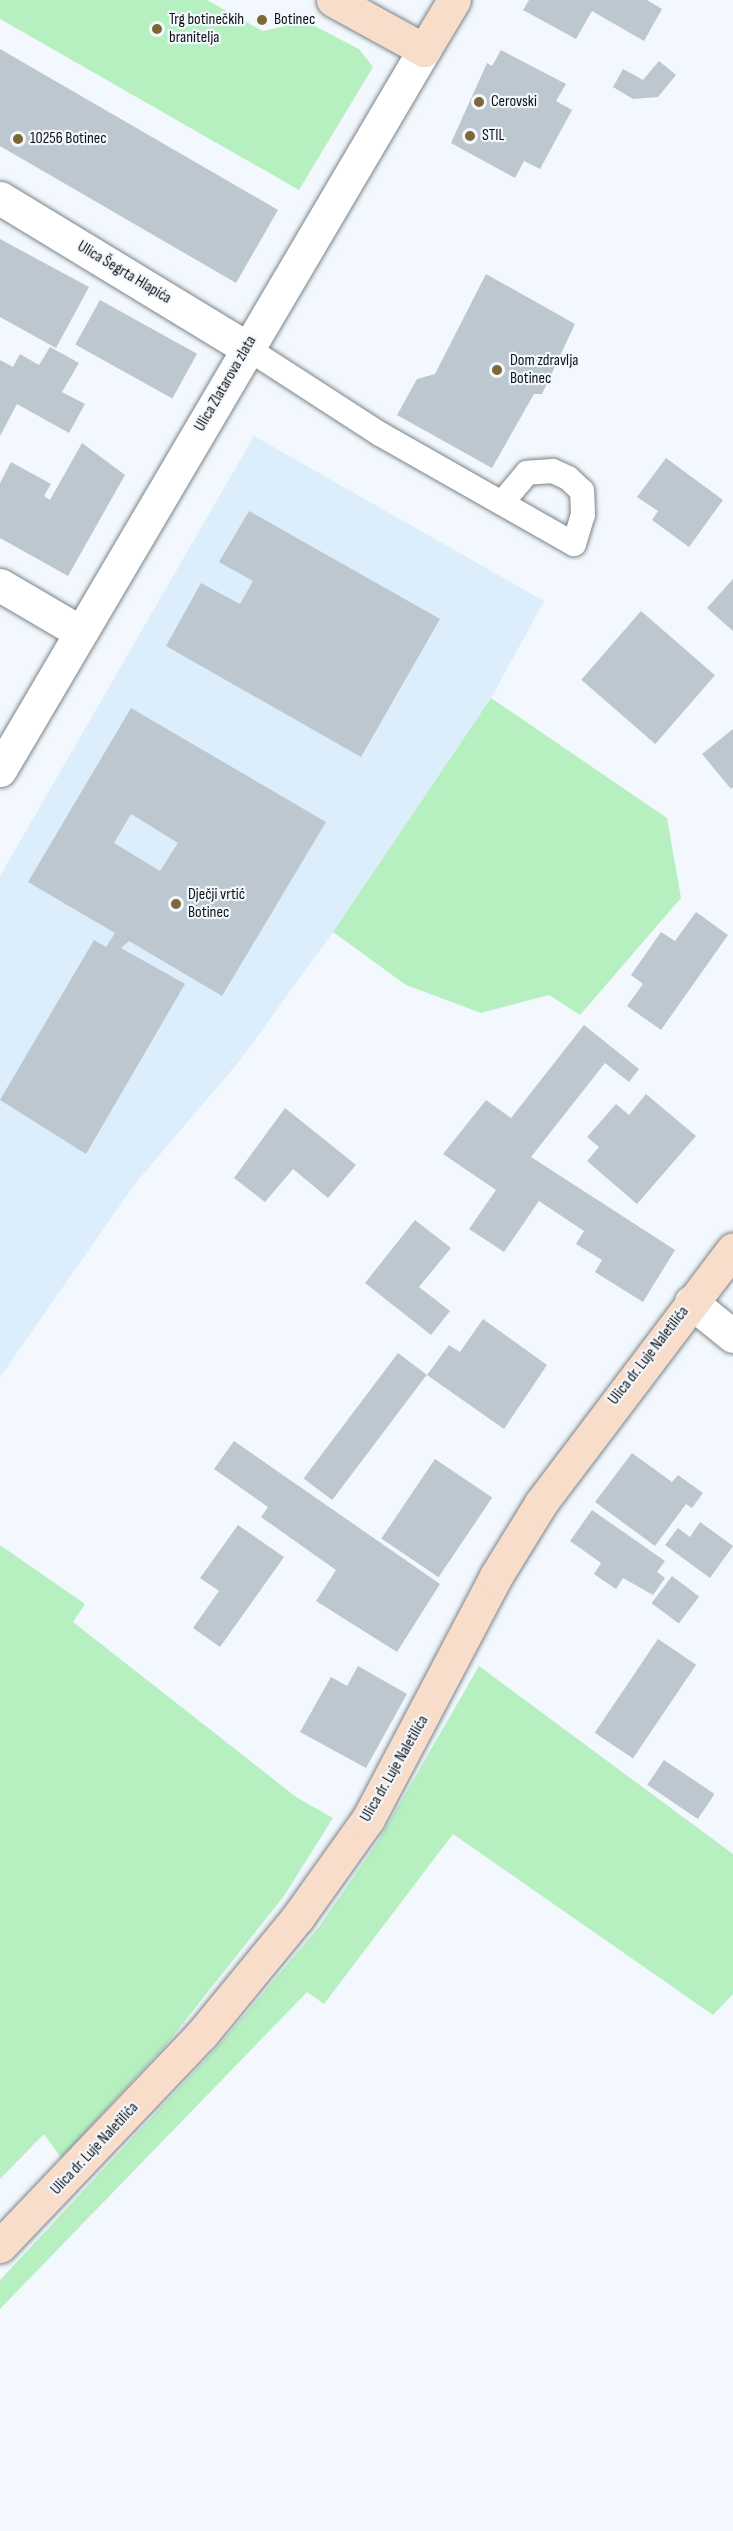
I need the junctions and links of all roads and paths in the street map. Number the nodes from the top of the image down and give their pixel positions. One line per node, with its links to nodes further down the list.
1 (333, 0): 3 (street)
2 (454, 0): 3 (street, Ulica Zlatarova zlata)
3 (424, 50): 5 (street, Ulica Zlatarova zlata)
4 (0, 198): 5 (street, Ulica Šegrta Hlapića)
5 (247, 348): 6 (lane); 8 (street, Ulica Zlatarova zlata)
6 (502, 503)
7 (0, 585): 8 (street)
8 (80, 632): 9 (street, Ulica Zlatarova zlata)
9 (0, 770)
10 (733, 1249): 11 (street, Ulica dr. Luje Naletilića)
11 (691, 1302): 12 (street); 13 (street, Ulica dr. Luje Naletilića)
12 (733, 1336)
13 (0, 2246)

